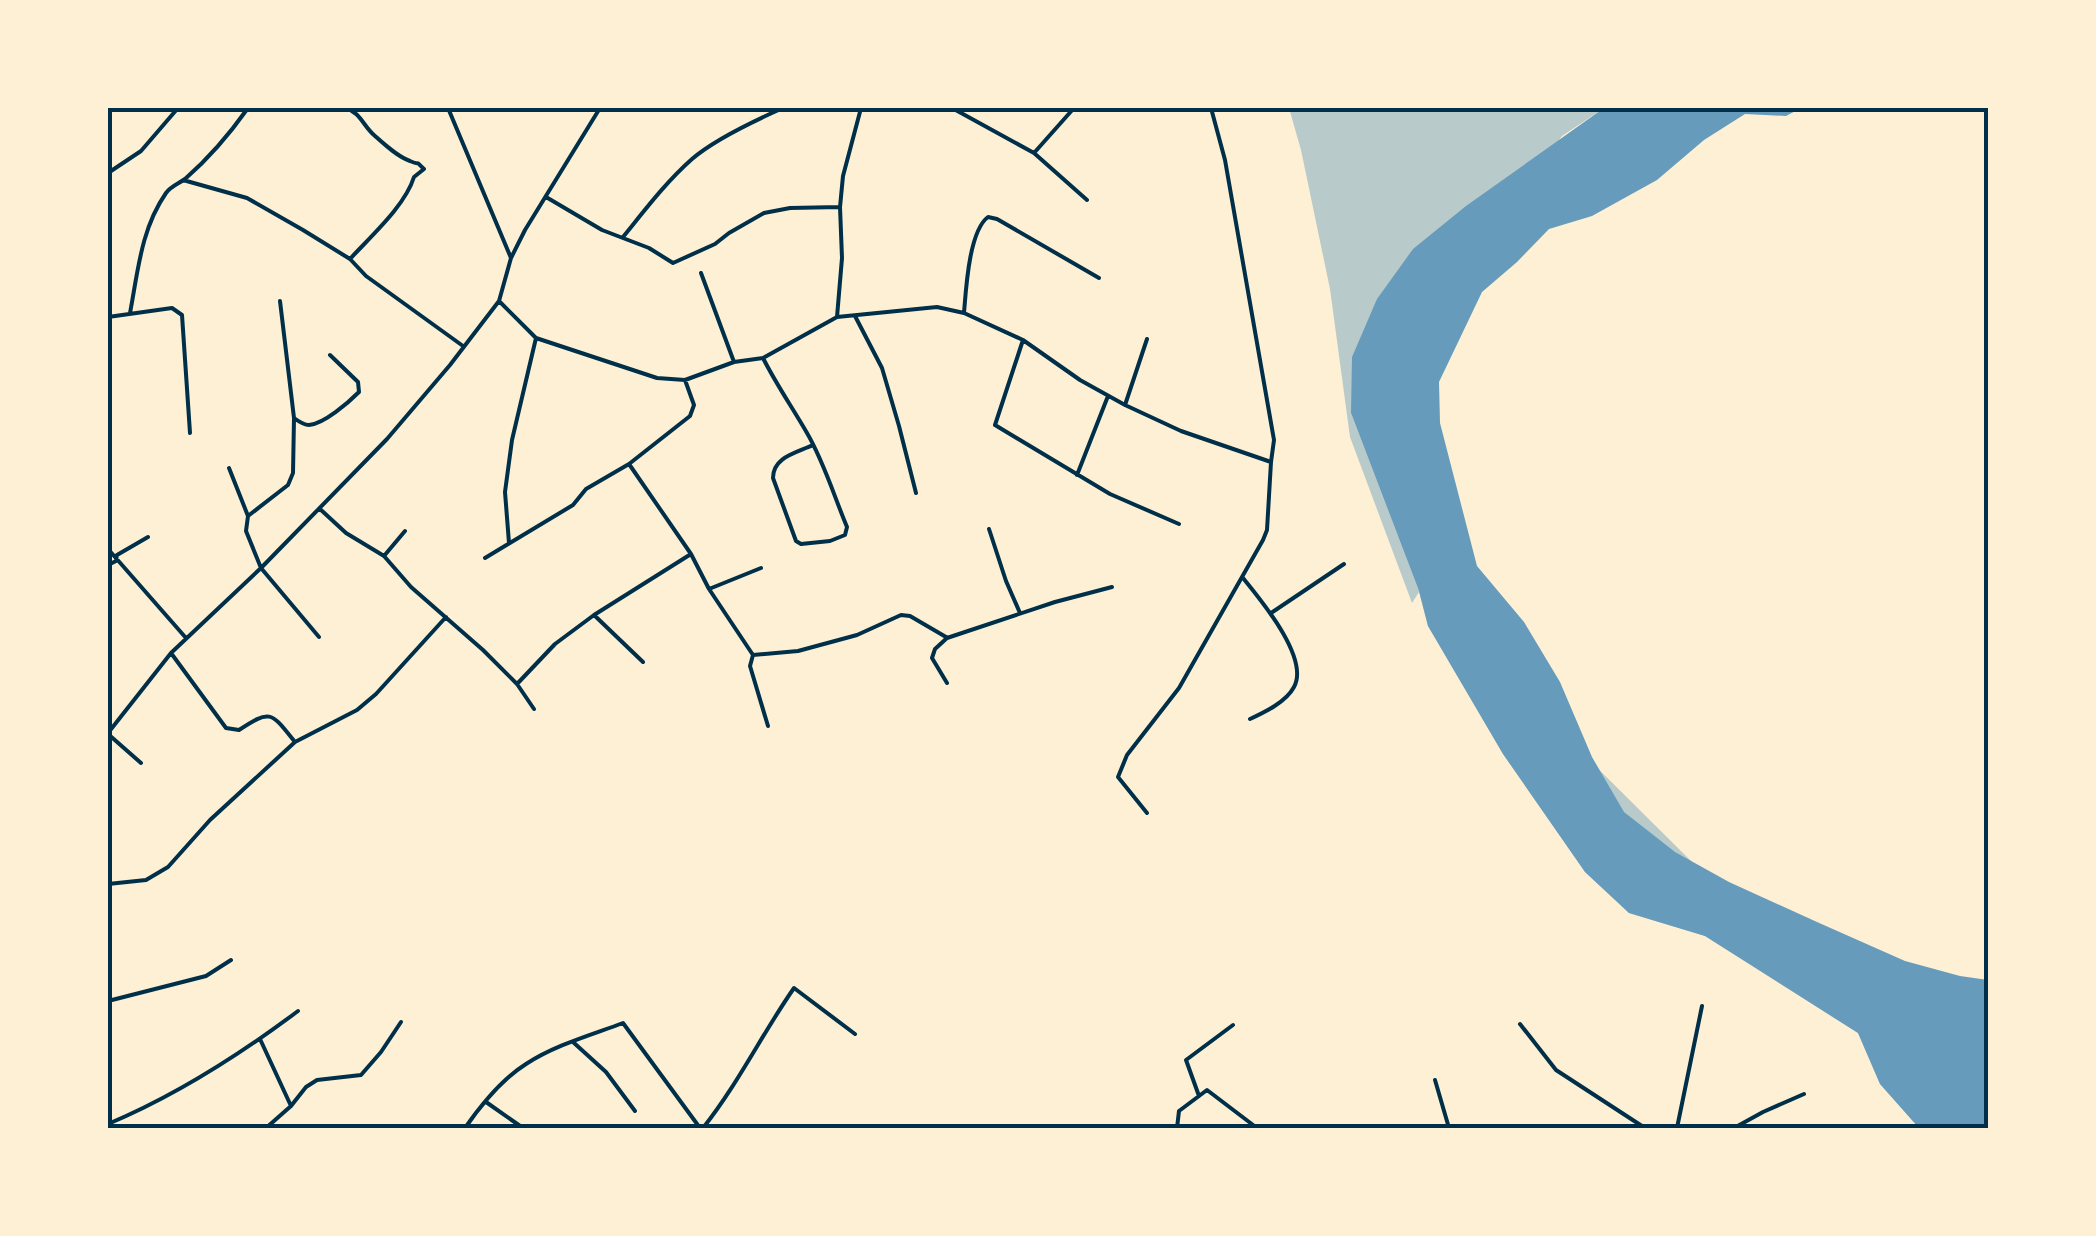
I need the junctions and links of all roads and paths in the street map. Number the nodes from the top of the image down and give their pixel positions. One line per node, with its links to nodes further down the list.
1 (178, 108): 12 (street)
2 (248, 108): 13 (street)
3 (346, 108): 19 (street)
4 (448, 108): 18 (street)
5 (600, 108): 14 (street)
6 (784, 108): 17 (street)
7 (862, 108): 16 (street)
8 (952, 108): 11 (street)
9 (1074, 108): 11 (street)
10 (1211, 108): 42 (street)
11 (1034, 153): 15 (street)
12 (108, 172)
13 (183, 180): 19 (street); 25 (street)
14 (546, 197): 17 (street); 18 (street)
15 (1087, 200)
16 (840, 207): 17 (street); 28 (street)
17 (623, 238)
18 (511, 258): 23 (street)
19 (350, 259): 32 (street)
20 (700, 274): 35 (street)
21 (1098, 278): 24 (street)
22 (280, 301): 39 (street)
23 (499, 301): 29 (street); 32 (street)
24 (964, 312): 26 (street); 31 (street)
25 (130, 313): 27 (street); 40 (street)
26 (855, 316): 28 (street); 46 (street)
27 (108, 317)
28 (837, 318): 34 (street)
29 (536, 338): 36 (street); 53 (street)
30 (1148, 339): 38 (street)
31 (1022, 340): 37 (street); 45 (street)
32 (463, 346): 47 (street)
33 (330, 356): 39 (street)
34 (762, 358): 35 (street); 41 (street)
35 (734, 362): 36 (street)
36 (685, 380): 43 (street)
37 (1108, 396): 38 (street); 45 (street)
38 (1124, 405): 42 (street)
39 (294, 418): 48 (street)
40 (190, 433)
41 (812, 444): 41 (street)
42 (1270, 462): 63 (street)
43 (629, 464): 53 (street); 55 (street)
44 (229, 468): 48 (street)
45 (1077, 475): 49 (street)
46 (916, 494)
47 (320, 509): 56 (street); 61 (street)
48 (248, 516): 61 (street)
49 (1179, 524)
50 (989, 528): 67 (street)
51 (404, 531): 56 (street)
52 (148, 538): 58 (street)
53 (509, 542): 57 (street)
54 (108, 550): 58 (street)
55 (691, 554): 65 (street); 68 (street)
56 (384, 556): 69 (street)
57 (486, 558)
58 (116, 561): 60 (street); 71 (street)
59 (1344, 564): 66 (street)
60 (108, 566)
61 (261, 568): 70 (street); 71 (street)
62 (761, 568): 65 (street)
63 (1243, 578): 66 (street); 84 (street)
64 (1112, 587): 67 (street)
65 (709, 588): 74 (street)
66 (1271, 613): 79 (street)
67 (1021, 614): 72 (street)
68 (594, 615): 75 (street); 77 (street)
69 (446, 617): 77 (street); 82 (street)
70 (319, 637)
71 (186, 638): 73 (street)
72 (946, 638): 74 (street); 76 (street)
73 (170, 653): 81 (street); 82 (street)
74 (753, 655): 80 (street)
75 (643, 662)
76 (947, 683)
77 (517, 684): 78 (street)
78 (534, 709)
79 (1250, 719)
80 (768, 726)
81 (108, 734): 83 (street)
82 (294, 742): 85 (street)
83 (141, 762)
84 (1148, 813)
85 (108, 884)
86 (231, 960): 87 (street)
87 (108, 1002)
88 (1702, 1006): 111 (street)
89 (298, 1010): 94 (street)
90 (402, 1022): 100 (street)
91 (1520, 1024): 110 (street)
92 (1233, 1025): 98 (street)
93 (855, 1034): 106 (street)
94 (260, 1039): 100 (street); 102 (street)
95 (573, 1042): 99 (street); 101 (street); 106 (street)
96 (1435, 1080): 109 (street)
97 (1804, 1094): 112 (street)
98 (1199, 1096): 107 (street); 108 (street)
99 (486, 1102): 104 (street); 105 (street)
100 (291, 1106): 103 (street)
101 (636, 1110)
102 (108, 1124)
103 (266, 1128)
104 (465, 1128)
105 (524, 1128)
106 (702, 1128)
107 (1177, 1128)
108 (1257, 1128)
109 (1449, 1128)
110 (1645, 1128)
111 (1677, 1128)
112 (1734, 1128)

